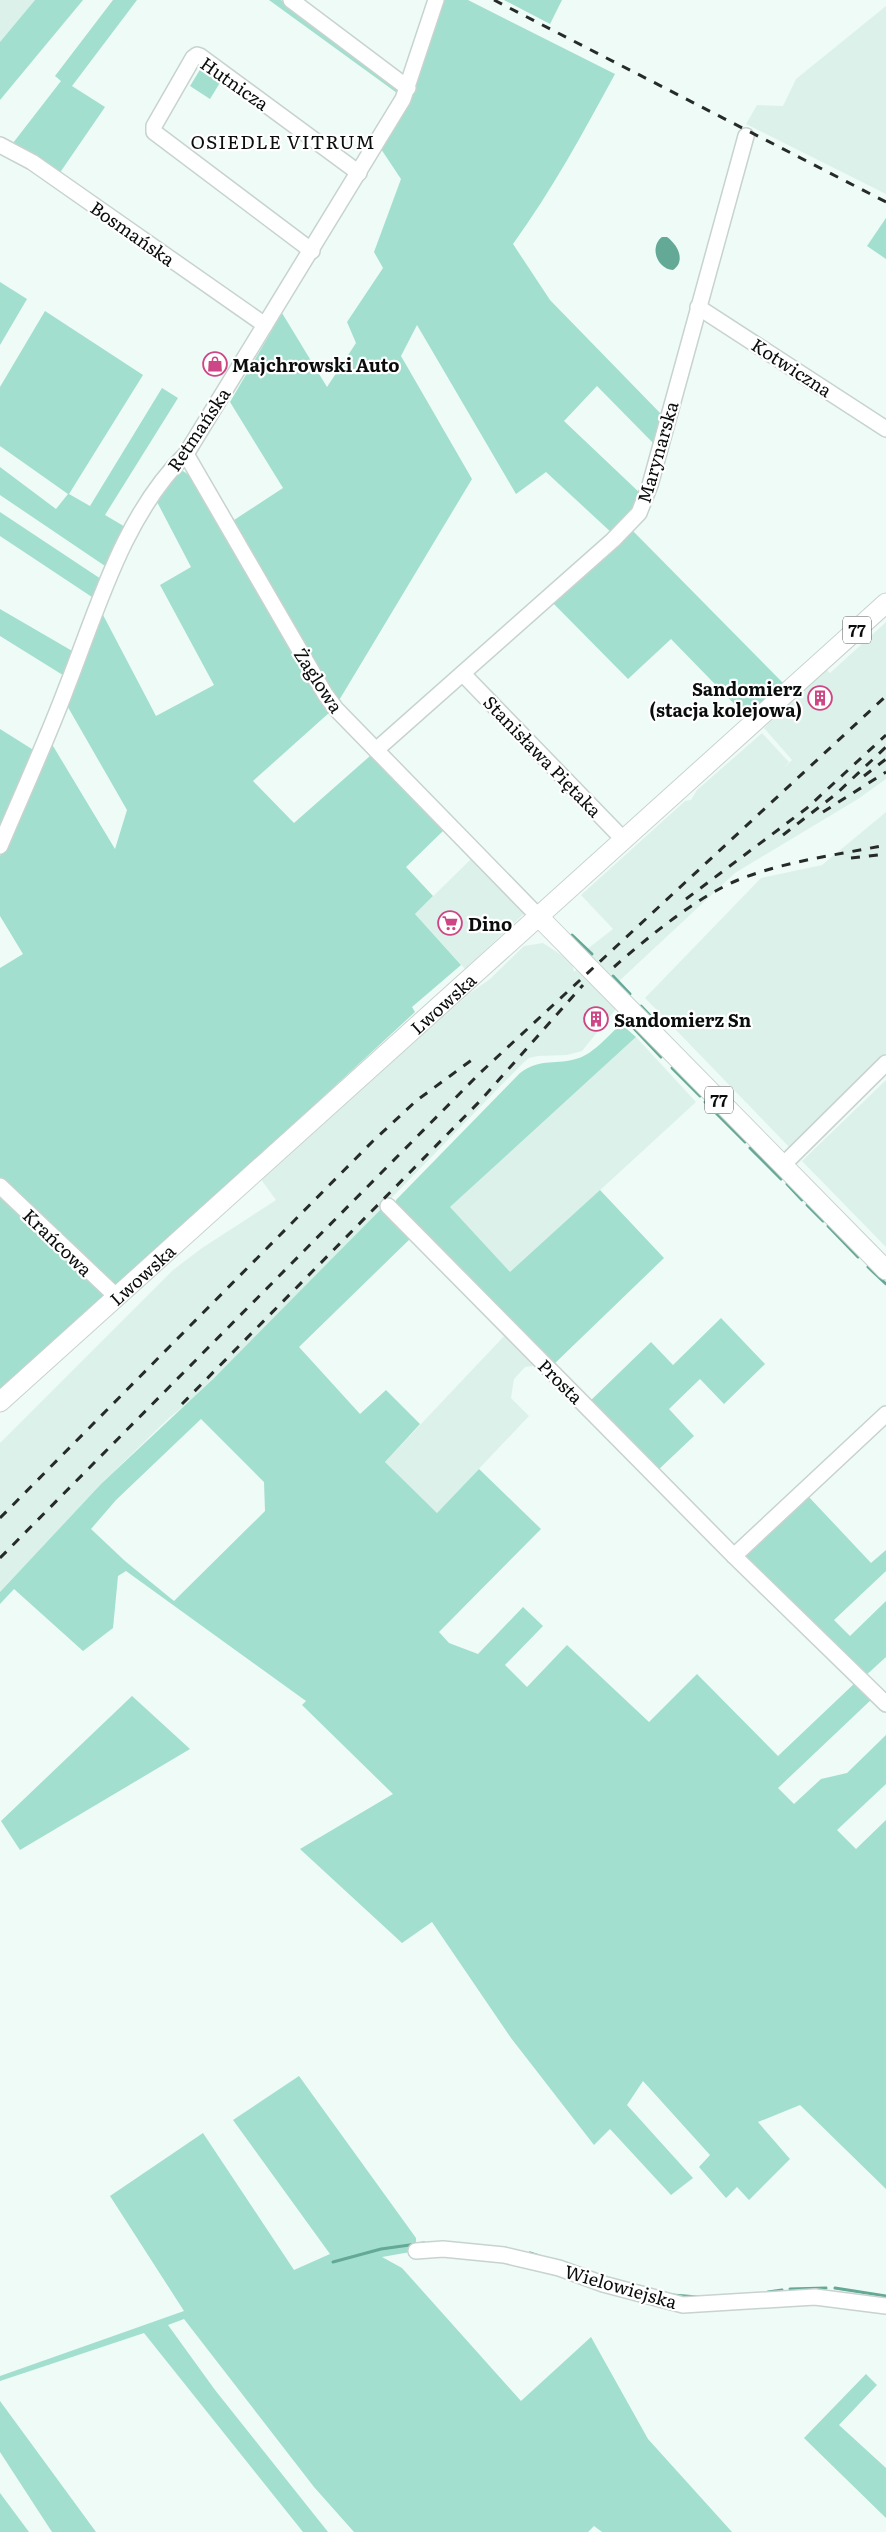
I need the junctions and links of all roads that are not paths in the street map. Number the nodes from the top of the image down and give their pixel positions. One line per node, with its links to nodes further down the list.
1 (291, 0): 3 (street)
2 (436, 0): 3 (street, Retmańska)
3 (408, 88): 6 (street, Retmańska)
4 (746, 136): 8 (street, Marynarska)
5 (1, 146): 9 (street, Bosmańska)
6 (359, 173): 7 (street, Retmańska); 7 (street, Hutnicza)
7 (312, 251): 9 (street, Retmańska)
8 (698, 307): 10 (street, Kotwiczna); 13 (street, Marynarska)
9 (265, 326): 11 (street, Retmańska)
10 (886, 429)
11 (186, 454): 14 (street, Żaglowa); 16 (street, Retmańska)
12 (886, 604): 15 (main road, Lwowska / 77)
13 (463, 674): 14 (street, Marynarska); 15 (street, Stanisława Piętaka)
14 (376, 750): 17 (street, Żaglowa)
15 (623, 839): 17 (main road, Lwowska / 77)
16 (0, 846)
17 (538, 916): 19 (main road, 77); 23 (main road, Lwowska)
18 (886, 1063): 19 (street)
19 (783, 1165): 22 (main road, 77)
20 (0, 1186): 23 (street, Krańcowa)
21 (388, 1206): 26 (street, Prosta)
22 (886, 1270)
23 (117, 1297): 24 (main road, Lwowska)
24 (0, 1402)
25 (886, 1414): 26 (street)
26 (734, 1556): 27 (street, Prosta)
27 (886, 1704)
28 (416, 2251): 29 (street, Wielowiejska)
29 (886, 2306)

